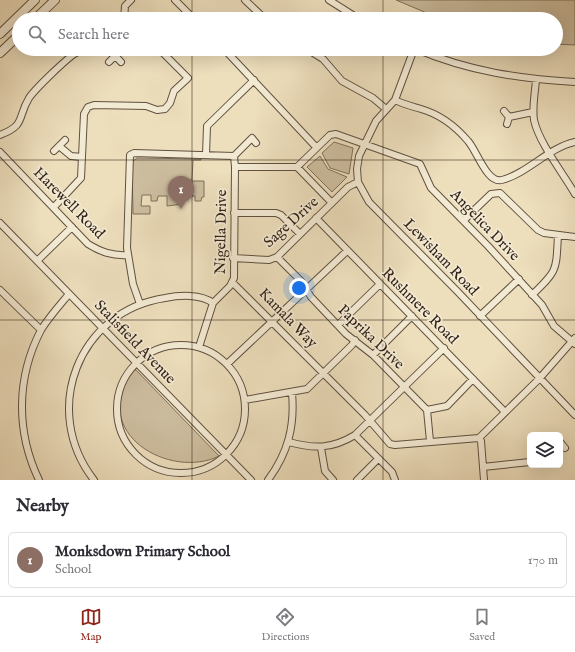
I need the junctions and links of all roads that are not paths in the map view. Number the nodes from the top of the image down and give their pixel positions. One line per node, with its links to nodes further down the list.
1 (35, 0): 7 (street)
2 (55, 0): 8 (street)
3 (131, 0): 9 (street)
4 (175, 0): 10 (street)
5 (244, 0): 11 (street)
6 (329, 0): 12 (street)
7 (23, 12)
8 (42, 12)
9 (125, 12)
10 (187, 12)
11 (257, 12)
12 (348, 12)
13 (12, 22): 14 (street)
14 (0, 34)
15 (12, 41): 16 (street)
16 (1, 51)
17 (72, 56): 35 (street)
18 (115, 56): 24 (street); 25 (street)
19 (166, 56): 45 (street)
20 (231, 56): 26 (street)
21 (318, 56): 30 (street)
22 (412, 56): 29 (street)
23 (434, 56): 27 (street)
24 (109, 62)
25 (121, 62)
26 (254, 80): 40 (street); 43 (street)
27 (536, 80): 28 (street); 32 (street)
28 (575, 82)
29 (395, 100): 30 (street); 42 (street)
30 (386, 109): 39 (street)
31 (504, 111): 33 (street)
32 (533, 112): 33 (street); 42 (street)
33 (509, 117): 34 (street)
34 (507, 124)
35 (0, 135)
36 (65, 140): 45 (street)
37 (575, 142): 42 (street)
38 (256, 143): 44 (street)
39 (365, 144): 40 (street); 48 (street); 54 (street, Angelica Drive)
40 (316, 147): 47 (street)
41 (0, 152): 51 (street, Harewell Road)
42 (550, 154): 49 (street)
43 (206, 155): 44 (street); 61 (street)
44 (232, 156): 46 (street, Nigella Drive)
45 (82, 157): 51 (street)
46 (235, 167): 47 (street); 52 (street, Nigella Drive)
47 (297, 167): 50 (street)
48 (358, 182): 50 (street, Sage Drive); 75 (street, Lewisham Road)
49 (575, 193)
50 (332, 203): 53 (street, Sage Drive)
51 (54, 207): 56 (street, Harewell Road)
52 (234, 213): 57 (street); 63 (street, Nigella Drive)
53 (316, 218): 57 (street, Sage Drive); 60 (street, Rushmere Road)
54 (464, 220): 58 (street); 65 (street, Angelica Drive)
55 (0, 223): 64 (street, Stalisfield Avenue)
56 (72, 227): 61 (street, Harewell Road); 64 (street)
57 (300, 234): 62 (street, Sage Drive)
58 (558, 235): 59 (street); 71 (street)
59 (575, 237)
60 (347, 251): 67 (street, Rushmere Road); 68 (street)
61 (128, 255): 73 (street)
62 (277, 257): 63 (street, Sage Drive); 68 (street, Paprika Drive)
63 (233, 258): 66 (street, Nigella Drive)
64 (37, 262): 70 (street, Stalisfield Avenue)
65 (519, 279): 71 (street, Angelica Drive); 75 (street)
66 (232, 282): 72 (street, Nigella Drive); 76 (street, Kamala Way)
67 (380, 284): 74 (street, Rushmere Road); 77 (street)
68 (306, 289): 76 (street); 77 (street, Paprika Drive)
69 (0, 290): 79 (street)
70 (69, 294): 78 (street, Stalisfield Avenue); 79 (street)
71 (532, 294): 81 (street, Angelica Drive)
72 (213, 303): 73 (street); 82 (street, Nigella Drive)
73 (140, 304): 78 (street)
74 (412, 316): 83 (street, Rushmere Road); 84 (street)
75 (480, 316): 89 (street, Lewisham Road)
76 (273, 321): 86 (street); 87 (street, Kamala Way)
77 (338, 325): 80 (street, Paprika Drive)
78 (102, 327): 85 (street, Stalisfield Avenue); 109 (street)
79 (41, 330): 108 (street)
80 (355, 340): 84 (street, Paprika Drive); 87 (street)
81 (574, 342): 89 (street)
82 (199, 347): 85 (street); 86 (street)
83 (444, 348): 88 (street, Rushmere Road); 90 (street)
84 (373, 355): 90 (street, Paprika Drive)
85 (136, 363): 104 (street, Stalisfield Avenue); 104 (street)
86 (227, 364): 92 (street)
87 (324, 373): 91 (street); 96 (street, Kamala Way)
88 (473, 379): 93 (street); 94 (street, Rushmere Road)
89 (539, 379): 94 (street); 95 (street, Lewisham Road)
90 (404, 387): 93 (street, Paprika Drive); 96 (street)
91 (292, 393): 92 (street); 100 (street)
92 (245, 400): 104 (street)
93 (427, 410): 99 (street)
94 (505, 412): 98 (street)
95 (575, 416)
96 (369, 421): 97 (street); 99 (street, Kamala Way)
97 (355, 435): 102 (street); 105 (street)
98 (479, 438): 99 (street); 107 (street)
99 (430, 441)
100 (289, 442): 102 (street); 111 (street)
101 (563, 446): 103 (street)
102 (321, 448): 112 (street)
103 (565, 448)
104 (225, 454): 110 (street, Stalisfield Avenue)
105 (378, 459): 113 (street); 114 (street)
106 (527, 462): 107 (street)
107 (483, 467): 115 (street)
108 (39, 480)
109 (94, 480)
110 (251, 480)
111 (268, 480)
112 (333, 480)
113 (357, 480)
114 (395, 480)
115 (484, 480)

